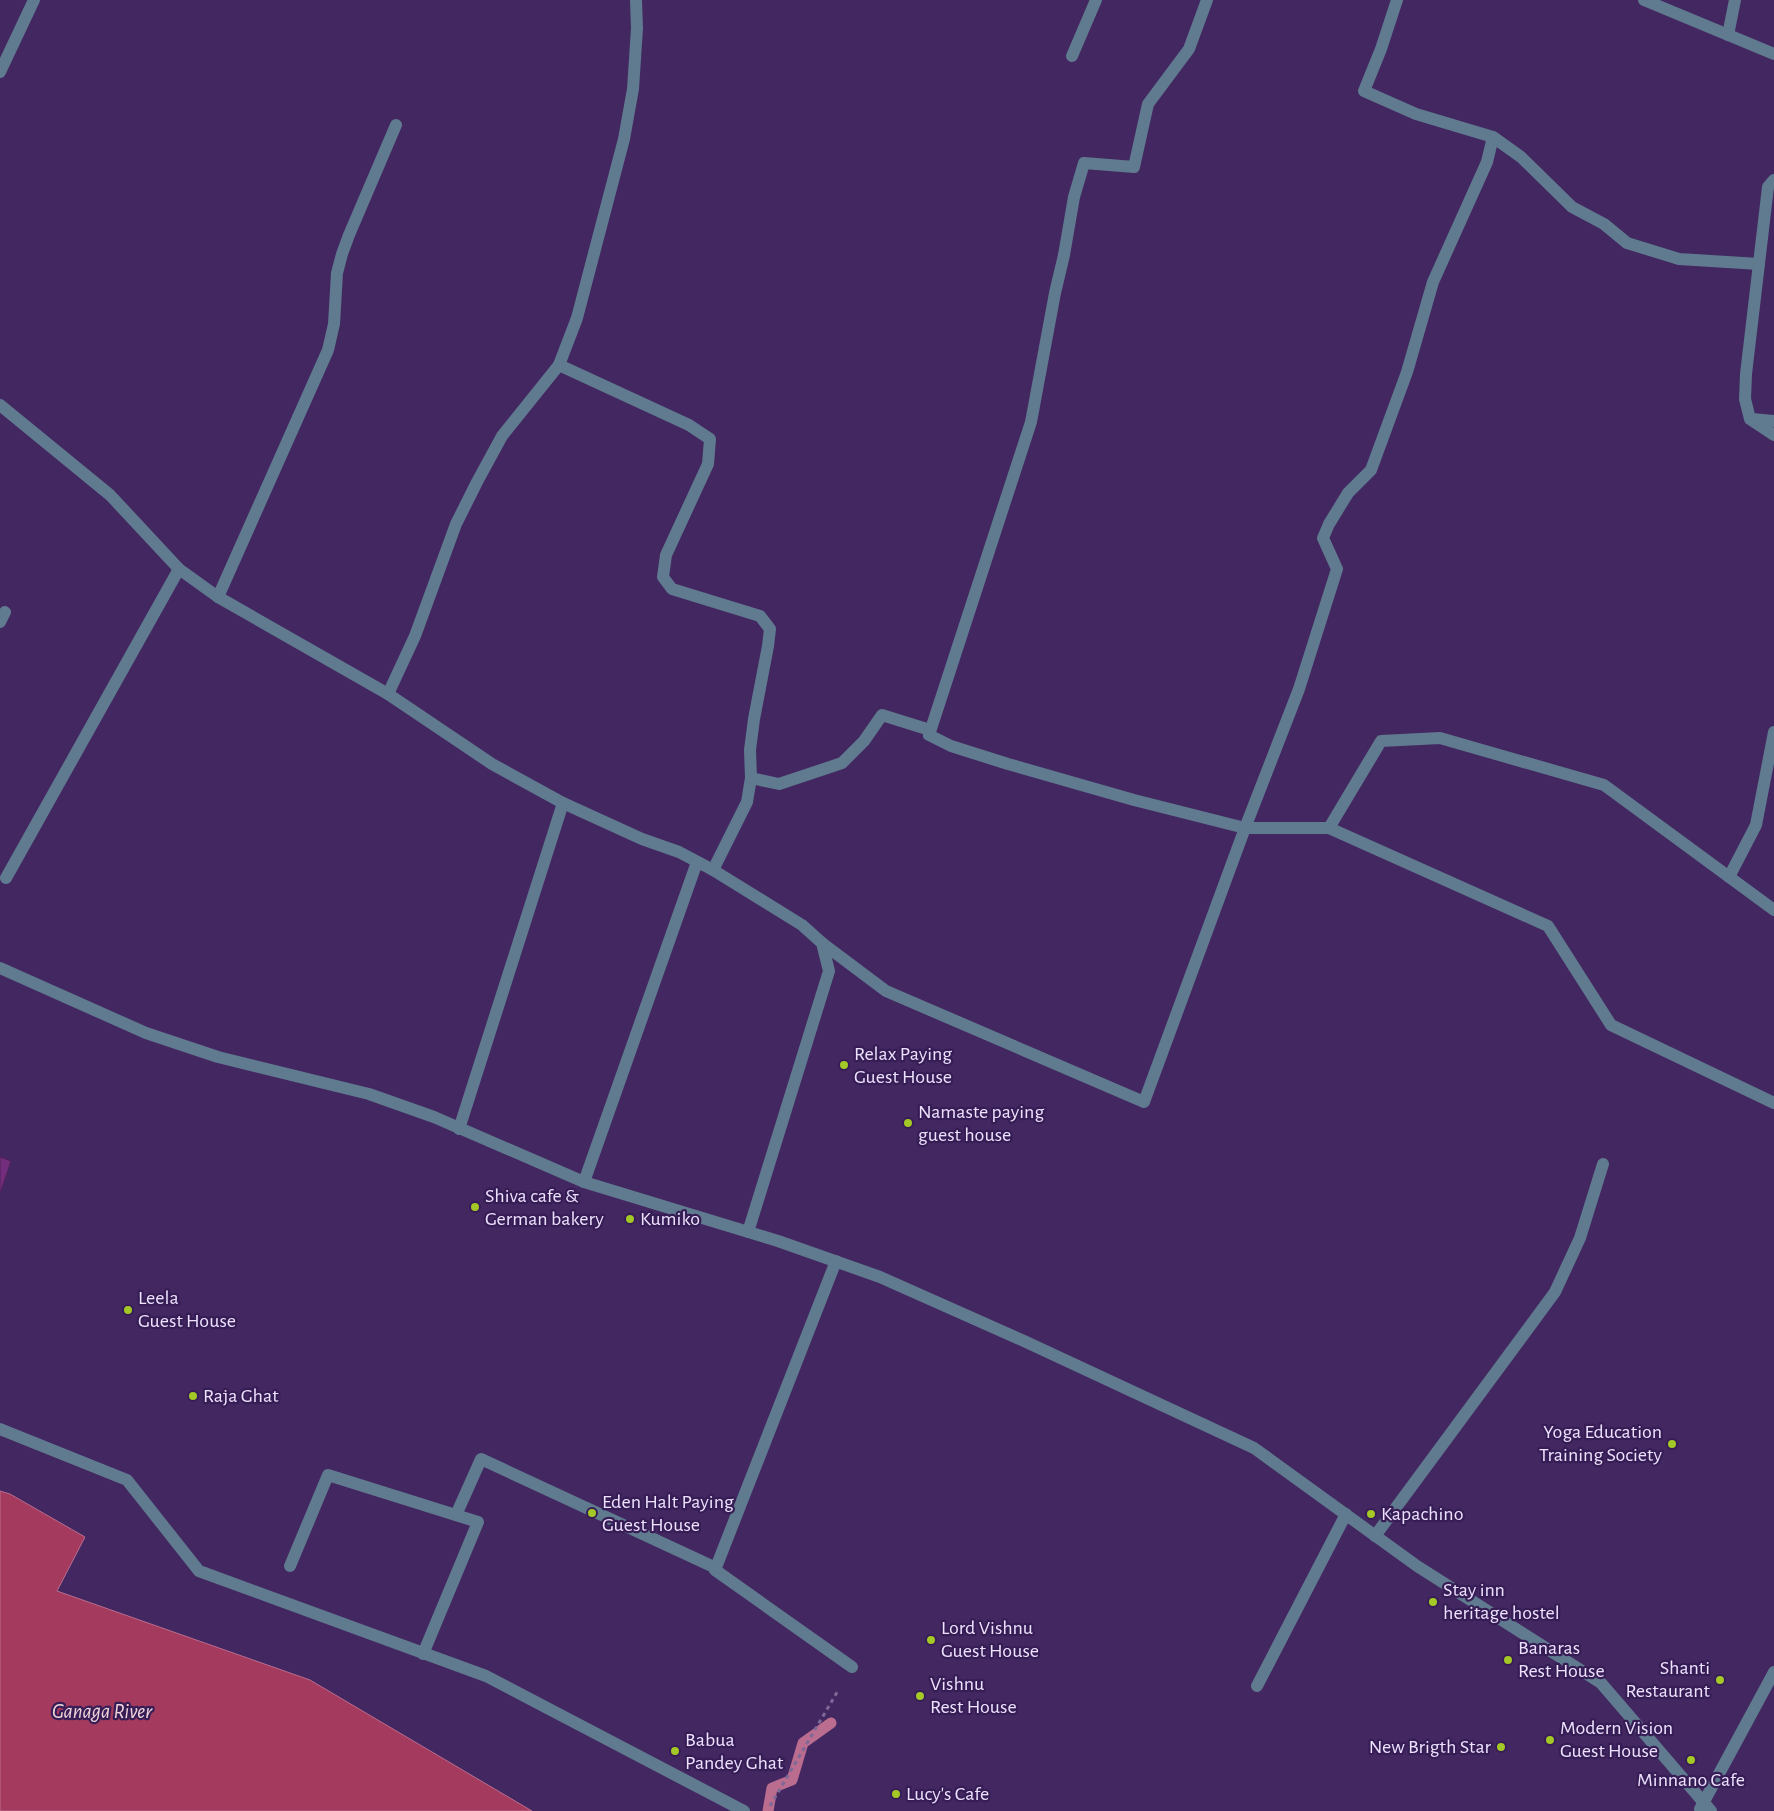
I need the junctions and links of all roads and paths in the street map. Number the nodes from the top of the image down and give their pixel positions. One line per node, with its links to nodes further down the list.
1 (34, 0): 11 (street)
2 (636, 0): 16 (street)
3 (1096, 0): 10 (street)
4 (1206, 0): 24 (street)
5 (1397, 0): 13 (street)
6 (1644, 0): 8 (street)
7 (1735, 0): 8 (street)
8 (1728, 35): 9 (street)
9 (1774, 54)
10 (1072, 56)
11 (0, 72)
12 (396, 125): 22 (street)
13 (1493, 137): 15 (street); 28 (street)
14 (1774, 180): 15 (street)
15 (1760, 264): 18 (street)
16 (559, 365): 23 (street); 26 (street)
17 (0, 404): 21 (street)
18 (1750, 418): 19 (street); 20 (street)
19 (1774, 421)
20 (1774, 435)
21 (179, 569): 22 (street); 33 (street)
22 (218, 597): 23 (street)
23 (388, 694): 27 (street)
24 (930, 730): 26 (street); 28 (street)
25 (1774, 732): 32 (street)
26 (751, 778): 31 (street)
27 (563, 803): 30 (street); 38 (street)
28 (1245, 828): 29 (street); 35 (street)
29 (1328, 828): 32 (street); 37 (street)
30 (697, 862): 31 (street); 40 (street)
31 (713, 870): 35 (street)
32 (1728, 876): 34 (street)
33 (6, 878)
34 (1774, 910)
35 (822, 942): 41 (street)
36 (0, 968): 38 (street)
37 (1774, 1103)
38 (459, 1129): 40 (street)
39 (1603, 1164): 46 (street)
40 (584, 1182): 41 (street)
41 (748, 1232): 42 (street)
42 (836, 1261): 44 (street); 48 (street)
43 (0, 1429): 49 (street)
44 (1346, 1514): 46 (street); 52 (street)
45 (456, 1515): 47 (street); 48 (street); 49 (street)
46 (1375, 1536): 53 (street)
47 (290, 1566)
48 (716, 1568): 50 (street)
49 (423, 1654): 54 (street)
50 (852, 1667): 55 (path)
51 (1774, 1672): 53 (street)
52 (1257, 1686)
53 (1704, 1808)
54 (744, 1811)
55 (767, 1811)

